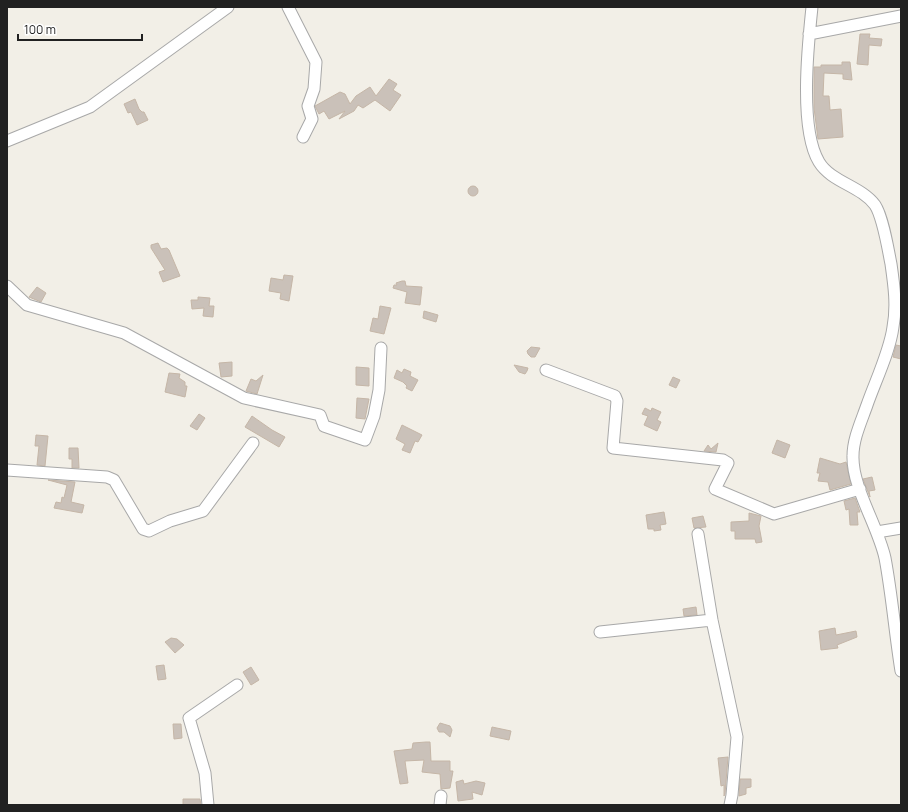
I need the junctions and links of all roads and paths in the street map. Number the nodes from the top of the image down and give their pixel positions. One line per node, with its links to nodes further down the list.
1 (228, 7): 7 (street)
2 (288, 7): 6 (street)
3 (812, 7): 5 (street)
4 (901, 16): 5 (street)
5 (809, 34): 13 (street)
6 (302, 137)
7 (7, 141)
8 (7, 286): 9 (street)
9 (381, 348)
10 (546, 370): 13 (street)
11 (253, 443): 12 (street)
12 (7, 470)
13 (860, 489): 15 (street)
14 (901, 528): 15 (street)
15 (877, 532): 19 (street)
16 (698, 534): 17 (street)
17 (712, 620): 18 (street); 22 (street)
18 (600, 632)
19 (901, 671)
20 (237, 685): 21 (street)
21 (208, 805)
22 (730, 805)

